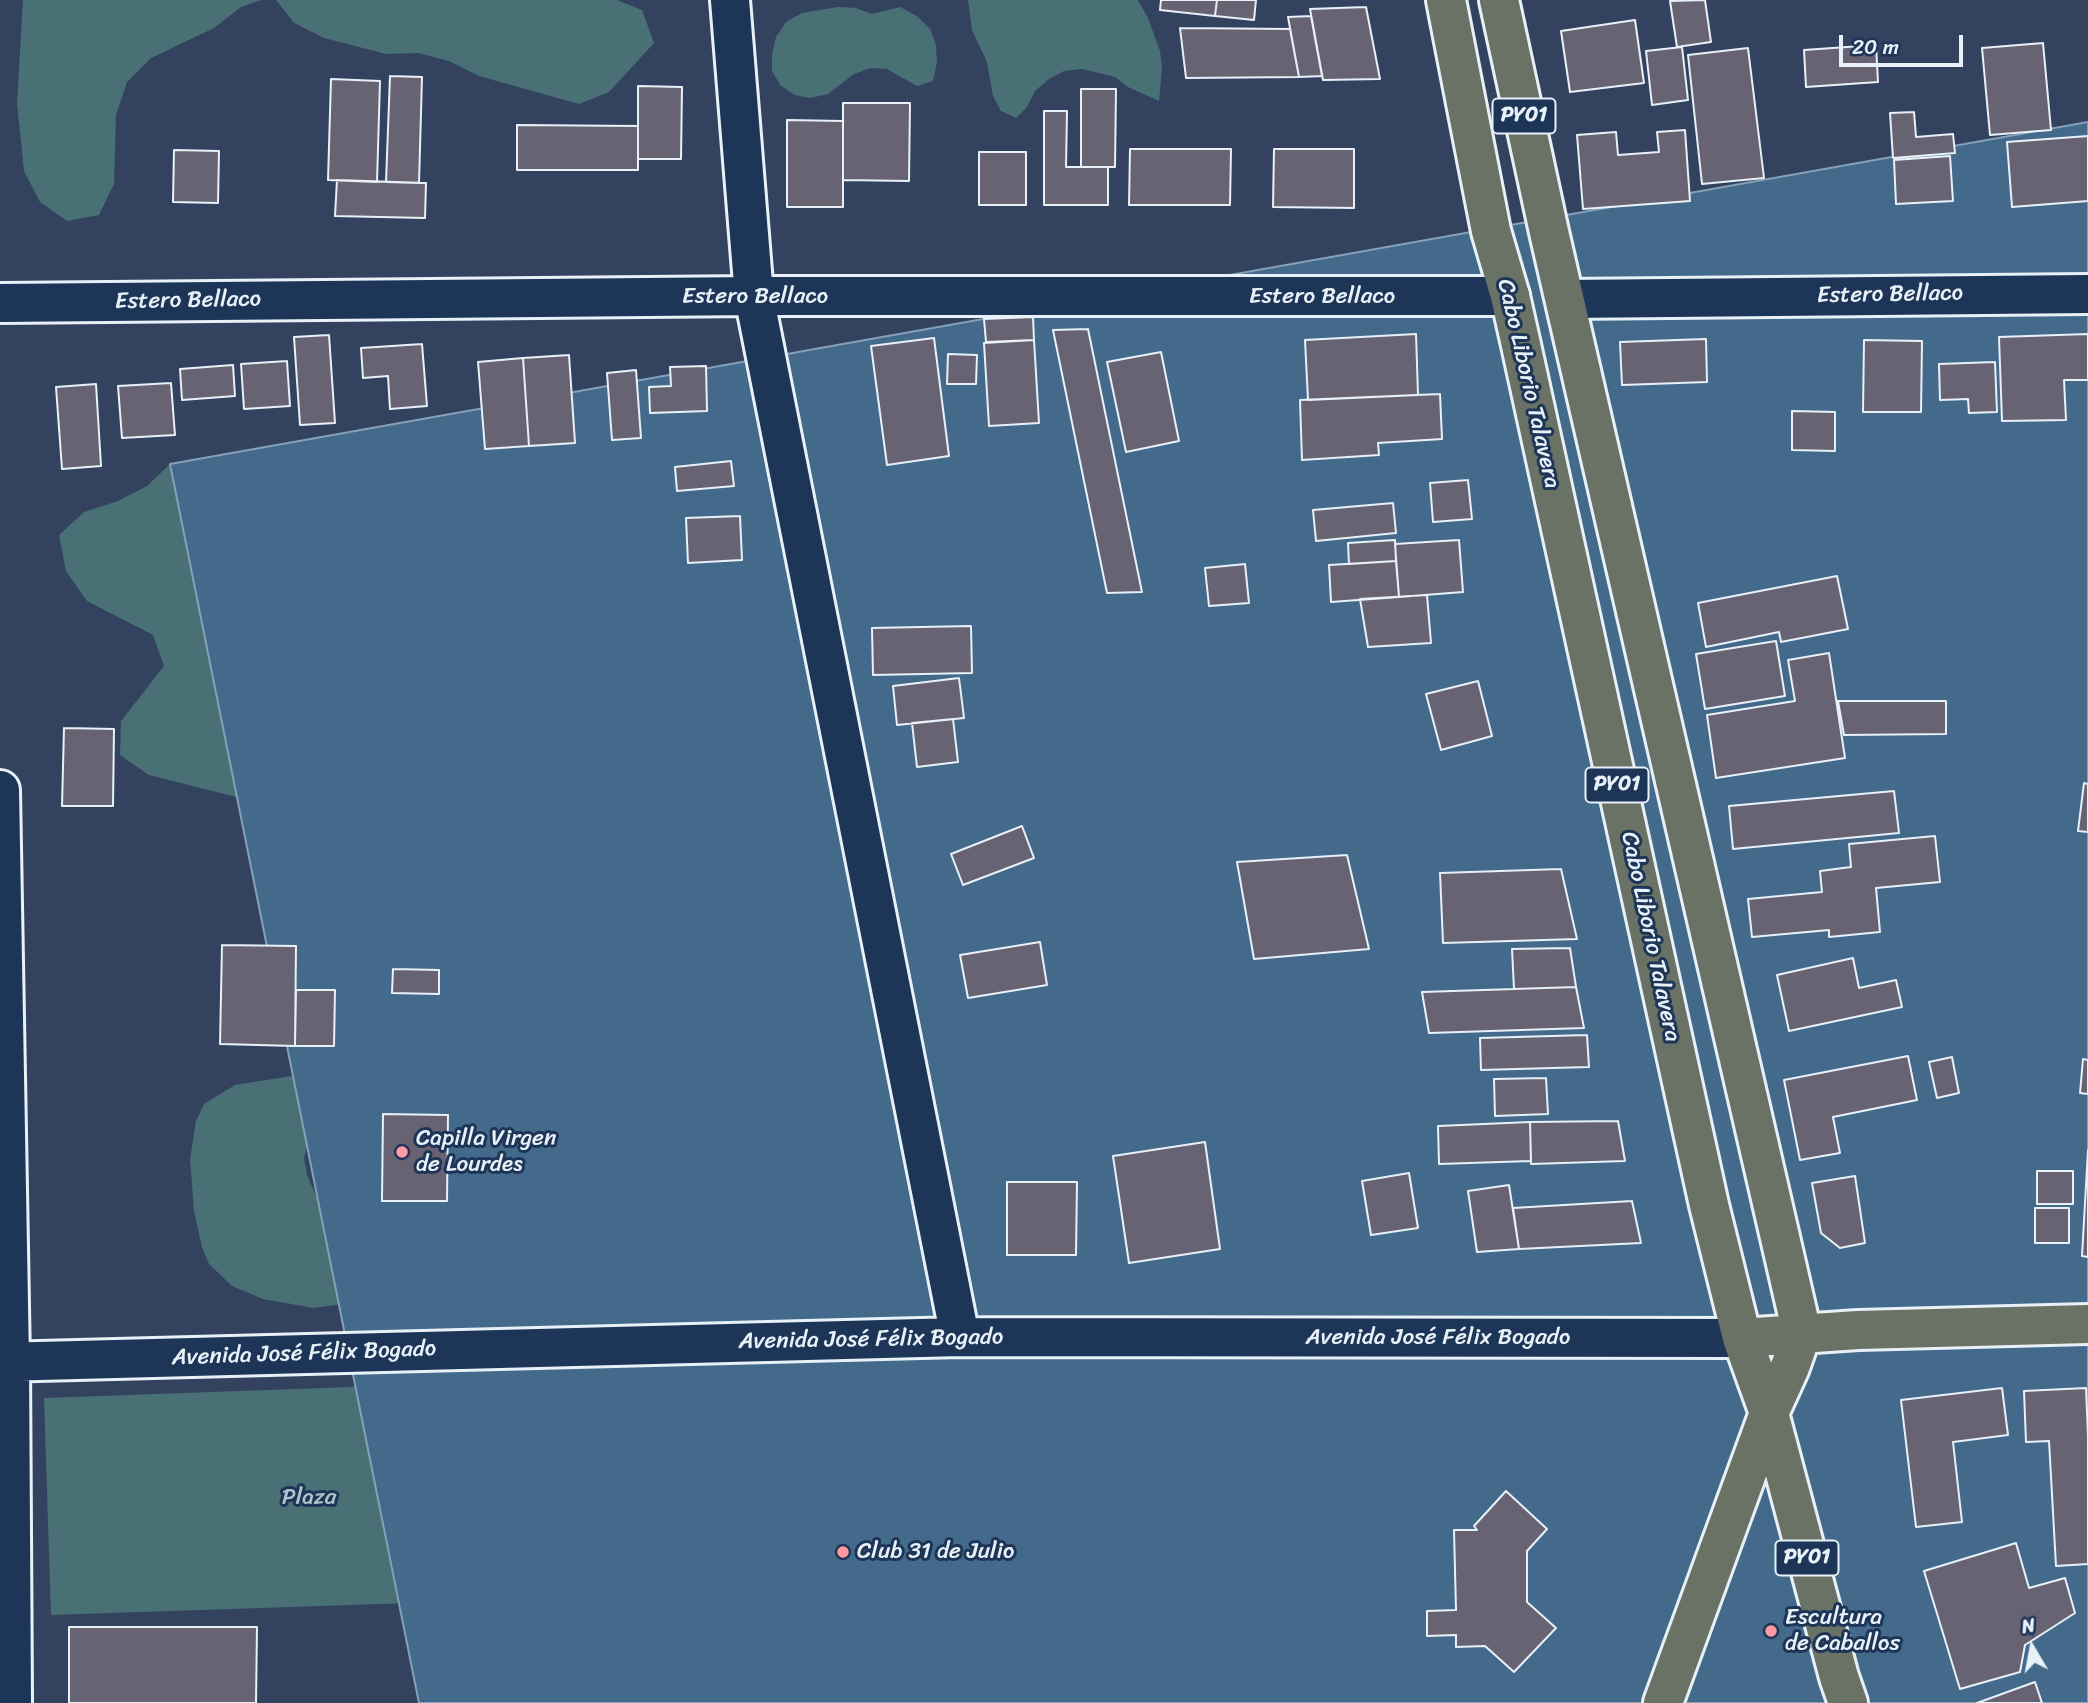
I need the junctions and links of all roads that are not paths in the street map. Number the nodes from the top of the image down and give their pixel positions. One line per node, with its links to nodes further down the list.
1 (730, 0): 5 (street)
2 (1446, 0): 6 (highway, Cabo Liborio Talavera / PY01)
3 (1499, 0): 7 (highway, PY01)
4 (2088, 293): 7 (street, Estero Bellaco)
5 (754, 296): 6 (street, Estero Bellaco); 8 (street, Estero Bellaco); 12 (street)
6 (1510, 296): 13 (highway, Cabo Liborio Talavera / PY01)
7 (1566, 299): 11 (highway, PY01)
8 (0, 303)
9 (0, 790): 14 (street)
10 (2088, 1324): 11 (highway)
11 (1802, 1333): 13 (highway); 15 (highway)
12 (960, 1337): 13 (street, Avenida José Félix Bogado); 14 (street, Avenida José Félix Bogado)
13 (1742, 1338): 15 (highway, Cabo Liborio Talavera / PY01)
14 (5, 1362): 16 (street)
15 (1769, 1413): 17 (highway); 18 (highway, Cabo Liborio Talavera / PY01)
16 (12, 1703)
17 (1663, 1703)
18 (1848, 1703)

